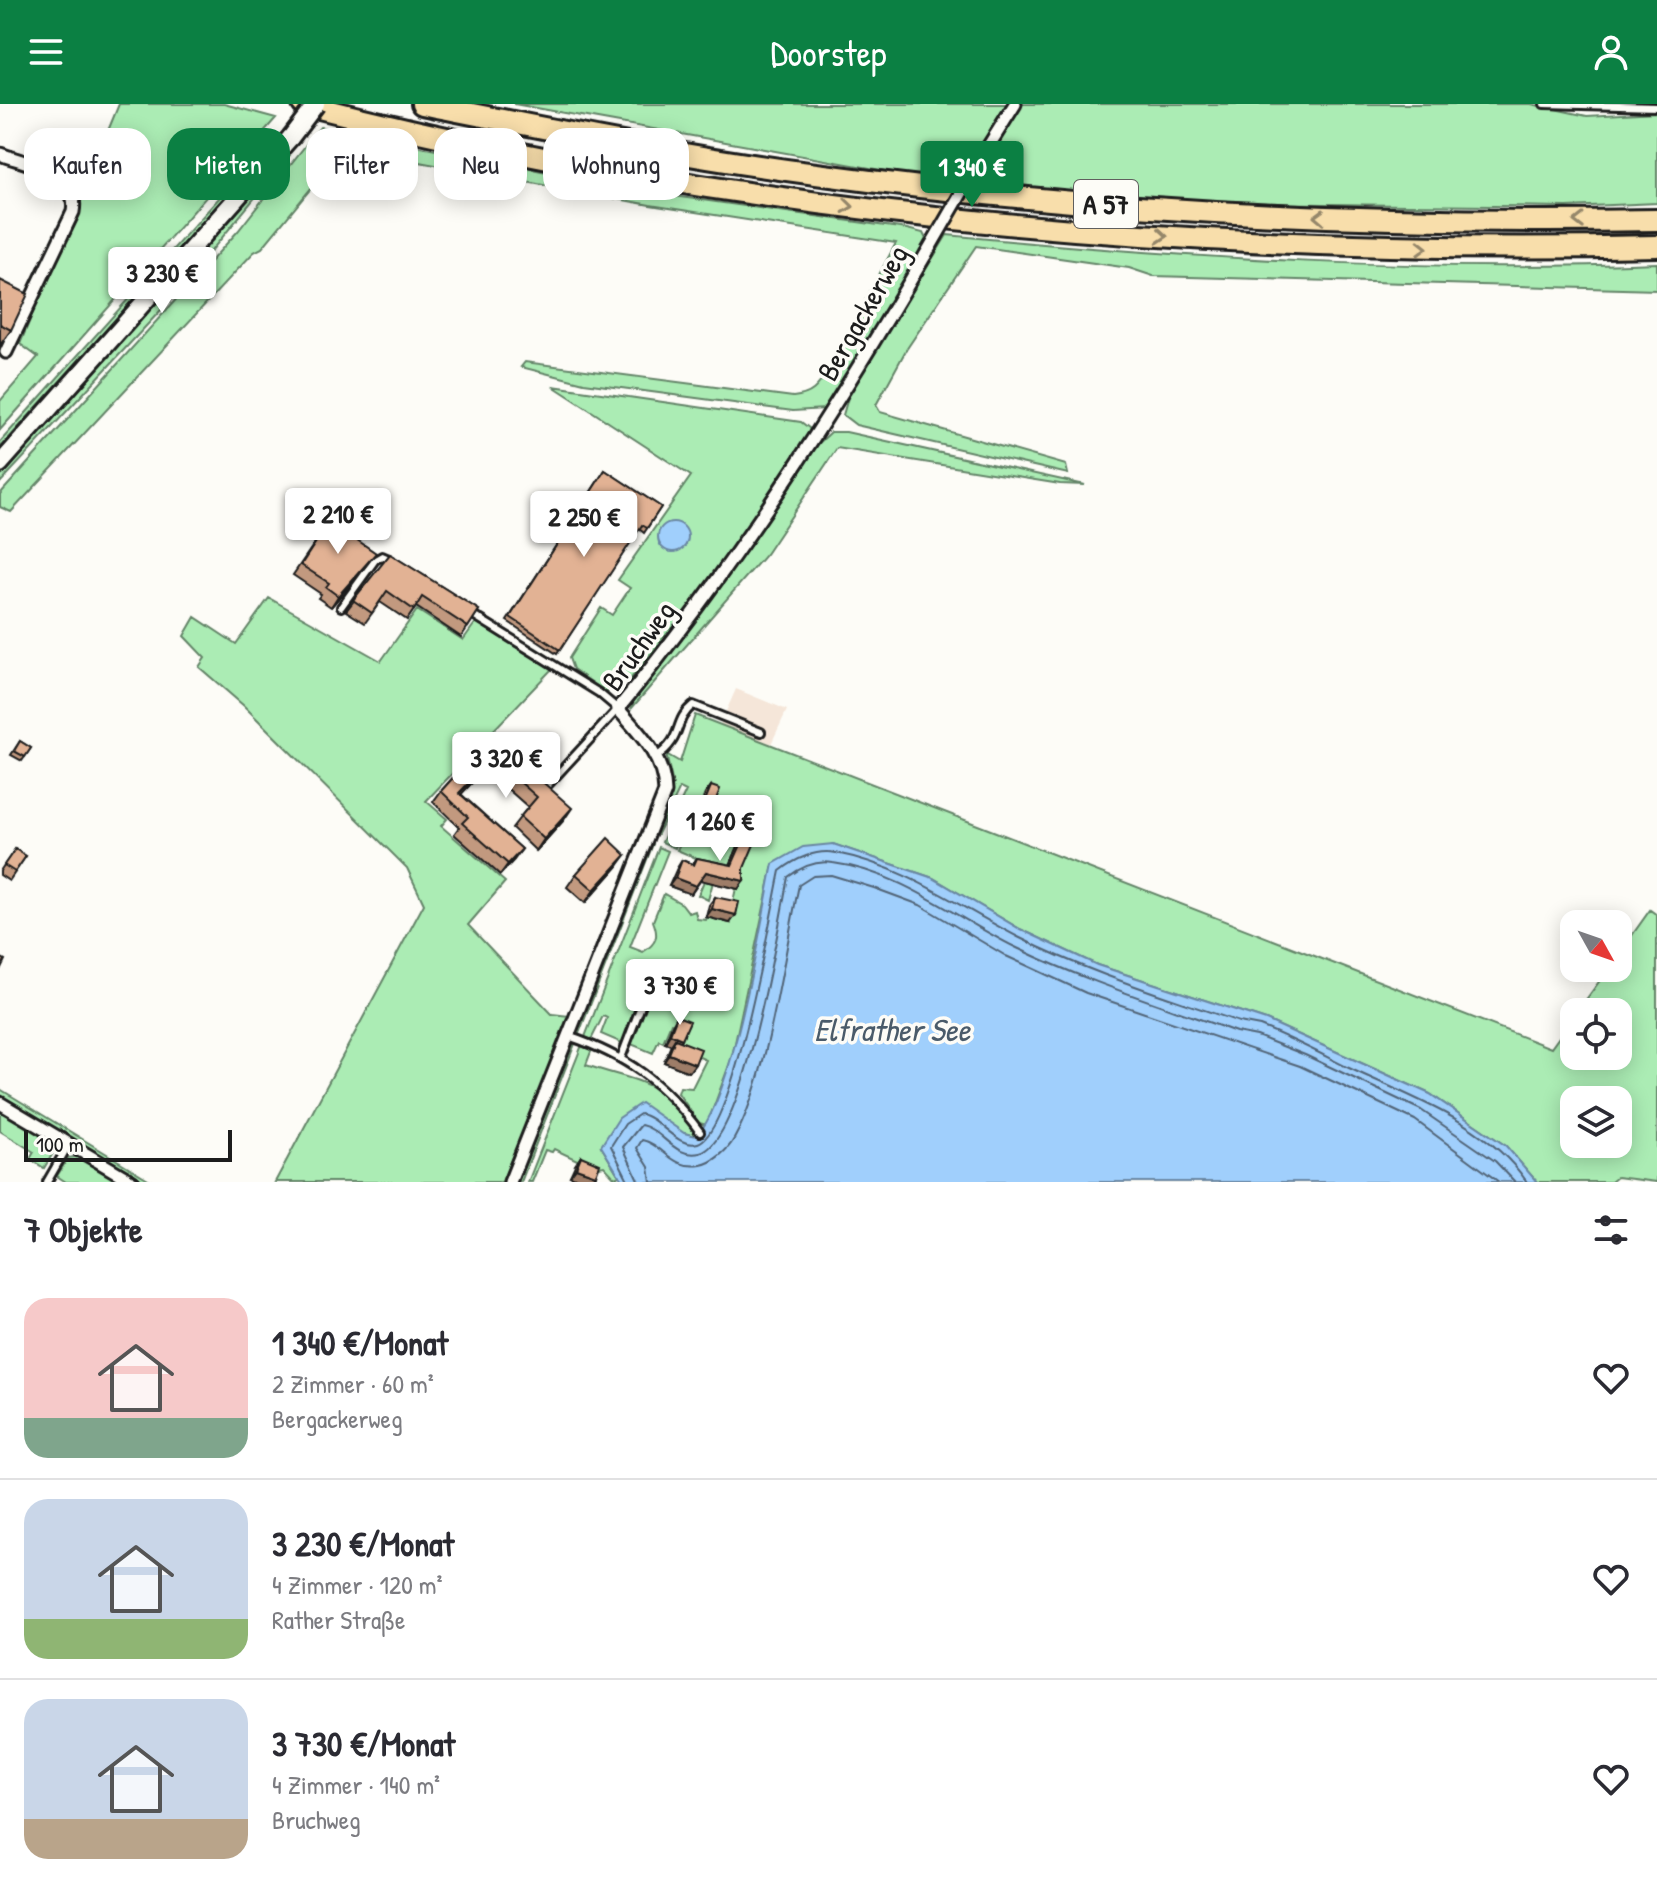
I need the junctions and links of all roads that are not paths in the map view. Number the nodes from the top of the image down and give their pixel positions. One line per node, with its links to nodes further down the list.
1 (303, 104): 9 (highway, A 57, one-way to 9)
2 (316, 104): 12 (main road, bridge)
3 (422, 104): 8 (highway, A 57, one-way to 3)
4 (1015, 104): 11 (street, Bergackerweg, bridge)
5 (1544, 104): 6 (lane)
6 (1657, 107)
7 (0, 154): 10 (street)
8 (1657, 220)
9 (1657, 246)
10 (6, 352)
11 (826, 422): 16 (street, Bruchweg)
12 (0, 464)
13 (403, 568): 14 (lane)
14 (341, 607)
15 (464, 609): 16 (lane)
16 (618, 709): 18 (street, Bruchweg); 19 (lane)
17 (761, 732): 18 (lane)
18 (656, 757): 21 (street, Bruchweg)
19 (545, 788)
20 (651, 980): 22 (lane)
21 (568, 1036): 22 (lane); 28 (street, Bruchweg)
22 (621, 1058): 24 (lane)
23 (0, 1103): 25 (street)
24 (700, 1132)
25 (69, 1144): 26 (lane); 27 (street)
26 (47, 1182)
27 (133, 1182)
28 (510, 1182)

